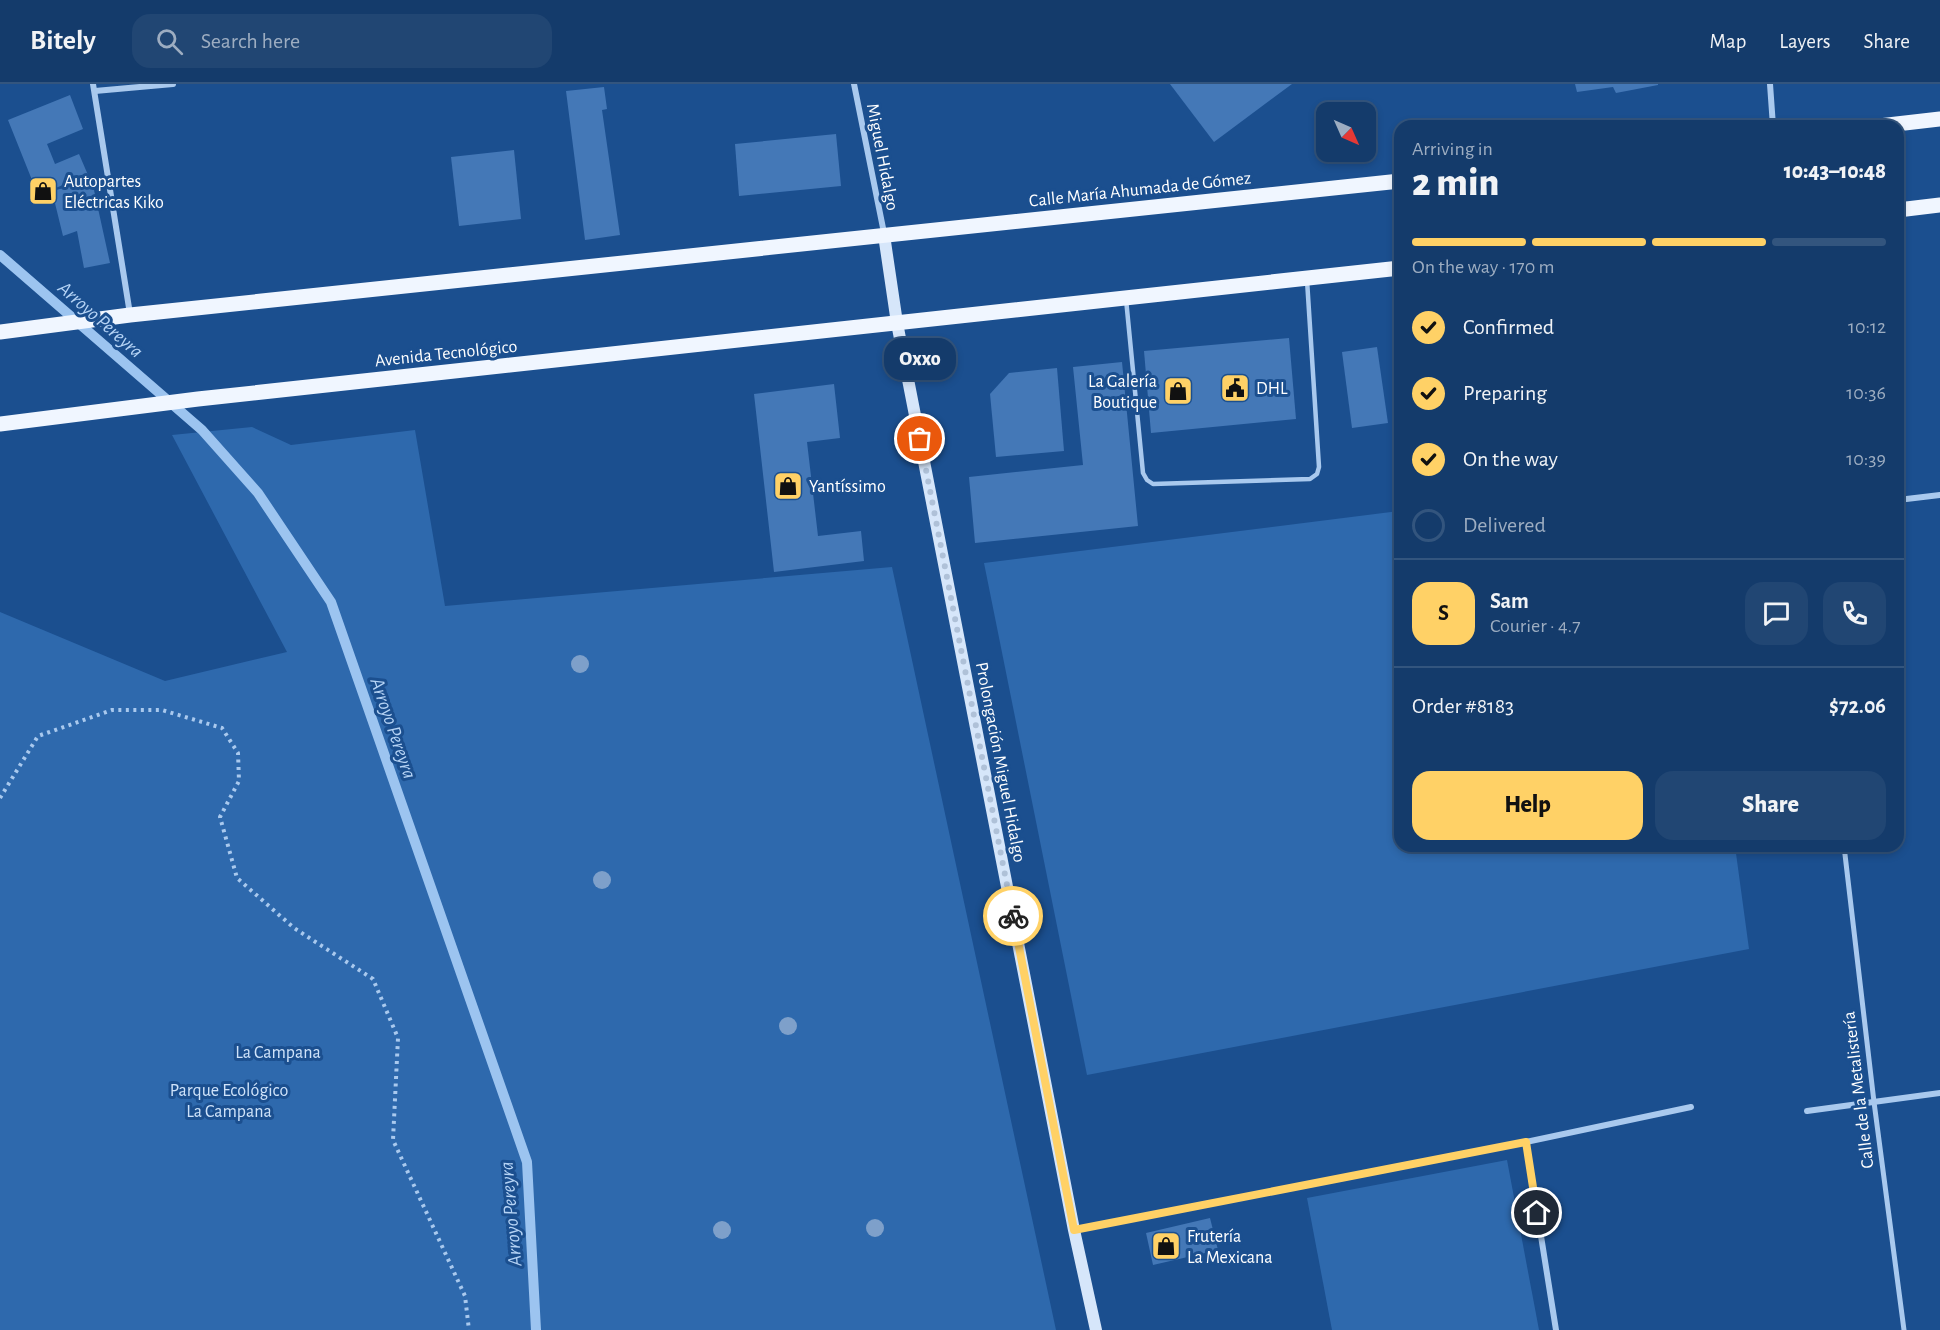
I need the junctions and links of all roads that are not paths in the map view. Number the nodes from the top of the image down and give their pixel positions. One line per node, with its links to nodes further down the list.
1 (173, 84): 4 (street)
2 (854, 84): 12 (street, Miguel Hidalgo)
3 (1770, 84): 7 (street)
4 (118, 86): 5 (street)
5 (94, 87): 16 (street)
6 (1940, 119): 8 (main road)
7 (1773, 120)
8 (1904, 123)
9 (1394, 182): 12 (main road, Calle María Ahumada de Gómez)
10 (1940, 205): 11 (main road)
11 (1904, 209)
12 (884, 235): 16 (main road); 17 (main road, Prolongación Miguel Hidalgo)
13 (1394, 269): 14 (main road)
14 (1307, 278): 15 (main road); 15 (lane)
15 (1126, 298): 17 (main road)
16 (130, 315): 18 (main road)
17 (897, 323): 19 (main road, Avenida Tecnológico); 28 (main road, Prolongación Miguel Hidalgo)
18 (0, 332)
19 (0, 424)
20 (1940, 495): 21 (street)
21 (1904, 499)
22 (1845, 852): 24 (street, Calle de la Metalistería)
23 (1940, 1093): 24 (street)
24 (1874, 1102): 26 (street); 31 (street, Calle de la Metalistería)
25 (1691, 1107): 27 (street)
26 (1807, 1111)
27 (1526, 1142): 28 (street); 30 (street)
28 (1074, 1230): 29 (main road, Prolongación Miguel Hidalgo)
29 (1096, 1330)
30 (1556, 1330)
31 (1904, 1330)

